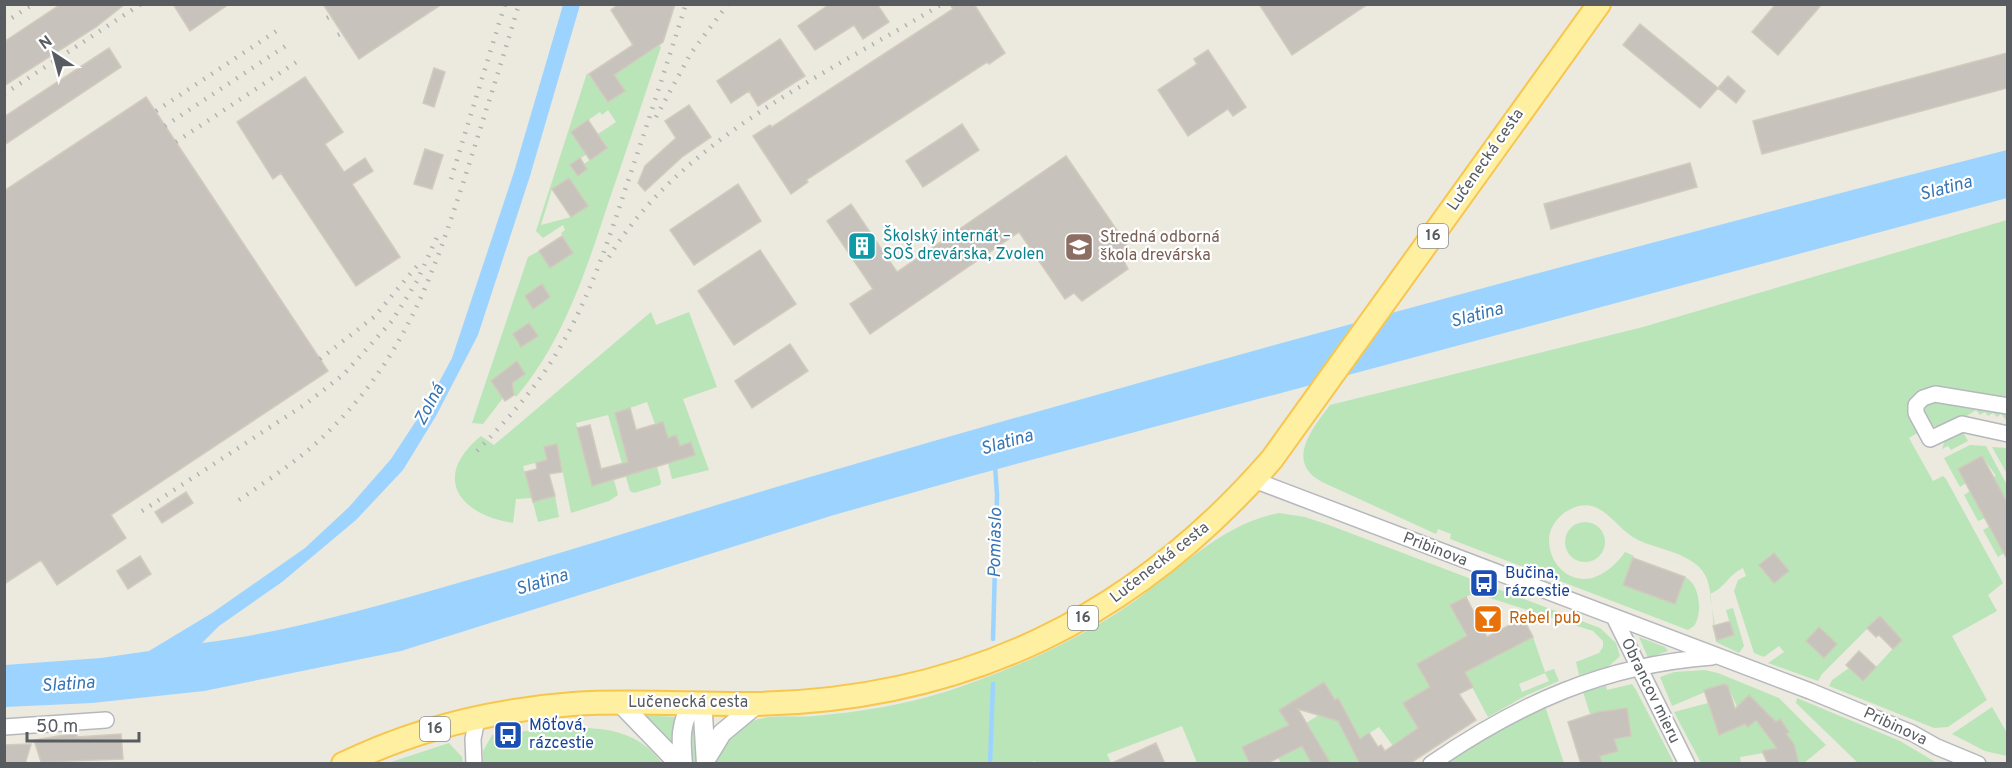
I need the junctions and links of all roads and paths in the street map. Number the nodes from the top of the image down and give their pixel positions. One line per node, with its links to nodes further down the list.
1 (1599, 4): 4 (main road, Lučenecká cesta / 16)
2 (2007, 406): 3 (street)
3 (2007, 434)
4 (1254, 480): 5 (street, Pribinova); 10 (main road, Lučenecká cesta / 16)
5 (1614, 617): 6 (street, Pribinova); 7 (street, Obrancov mieru)
6 (1718, 657): 7 (street, Pribinova); 14 (street, Pribinova)
7 (1637, 668): 20 (street, Pribinova); 21 (street, Obrancov mieru)
8 (620, 703): 9 (main road, Lučenecká cesta / 16); 11 (main road, Lučenecká cesta / 16); 18 (street)
9 (694, 704): 10 (main road, Lučenecká cesta / 16); 15 (street); 19 (street)
10 (757, 704): 15 (street)
11 (477, 719): 16 (main road, Lučenecká cesta / 16); 17 (street)
12 (106, 720): 13 (street)
13 (4, 727)
14 (1937, 747): 22 (street, Pribinova); 23 (street, Pribinova)
15 (707, 761)
16 (343, 764)
17 (474, 764)
18 (679, 764)
19 (684, 764)
20 (1431, 764)
21 (1687, 764)
22 (1958, 764)
23 (1978, 764)

